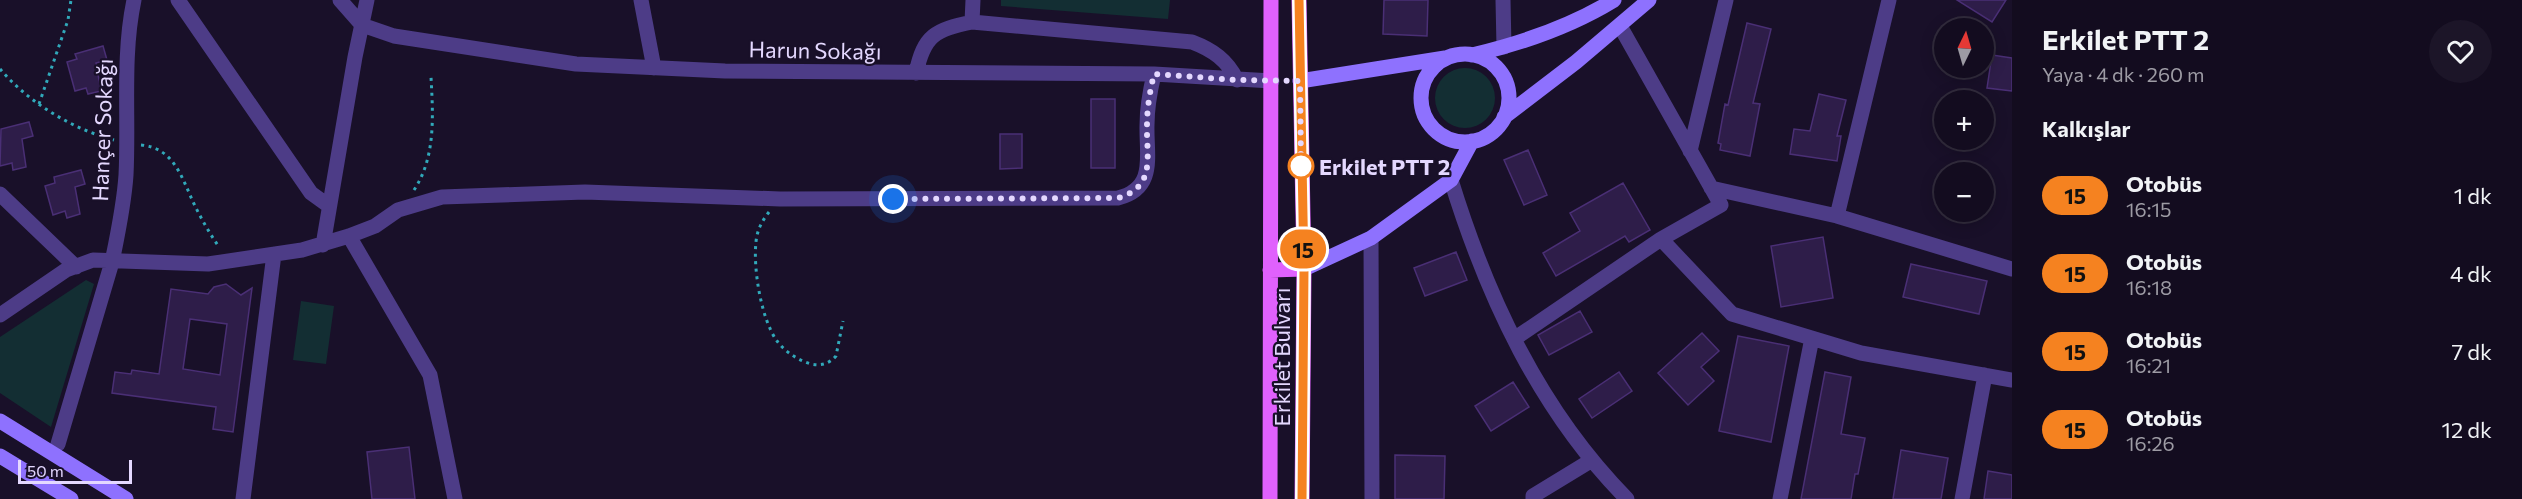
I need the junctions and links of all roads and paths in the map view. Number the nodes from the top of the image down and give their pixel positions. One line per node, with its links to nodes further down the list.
1 (71, 0): 29 (path)
2 (134, 0): 32 (street, Hançer Sokağı)
3 (178, 0): 38 (street)
4 (340, 0): 16 (street)
5 (367, 0): 16 (street)
6 (641, 0): 21 (street)
7 (974, 0): 15 (street)
8 (1271, 0): 27 (main road, Erkilet Bulvarı)
9 (1299, 0): 28 (main road, Erkilet Bulvarı)
10 (1503, 0): 18 (street)
11 (1614, 0): 18 (street)
12 (1649, 0): 17 (street)
13 (1726, 0): 33 (street)
14 (1889, 0): 40 (street)
15 (972, 22): 23 (street); 26 (street)
16 (362, 25): 21 (street, Harun Sokağı); 38 (street)
17 (1620, 26): 30 (street); 33 (street)
18 (1504, 47): 19 (street)
19 (1471, 55): 20 (street); 30 (street)
20 (1448, 58): 28 (street); 31 (street)
21 (654, 68): 23 (street, Harun Sokağı)
22 (0, 69): 29 (path)
23 (916, 74): 24 (street, Harun Sokağı)
24 (1154, 74): 26 (street, Harun Sokağı); 37 (street)
25 (432, 77): 39 (path)
26 (1237, 80): 27 (street, Harun Sokağı)
27 (1272, 81): 28 (main road); 51 (main road, Erkilet Bulvarı)
28 (1300, 81): 49 (main road, Erkilet Bulvarı)
29 (39, 104): 32 (path)
30 (1504, 117): 31 (street)
31 (1472, 141): 34 (street)
32 (127, 144): 46 (path); 47 (street, Hançer Sokağı)
33 (1690, 151): 35 (street)
34 (1451, 180): 42 (street); 55 (street)
35 (1711, 188): 40 (street); 43 (street)
36 (0, 194): 48 (street)
37 (780, 199): 39 (street); 53 (path)
38 (330, 206): 44 (street)
39 (398, 210): 41 (street)
40 (1837, 216): 50 (street)
41 (349, 236): 44 (street); 65 (street)
42 (1371, 238): 49 (street); 68 (street)
43 (1661, 239): 54 (street); 55 (street)
44 (323, 245): 45 (street)
45 (274, 254): 46 (street); 64 (street)
46 (228, 261): 47 (street)
47 (112, 262): 48 (street); 59 (street, Hançer Sokağı)
48 (76, 267): 52 (street)
49 (1304, 269): 51 (main road); 67 (main road, Erkilet Bulvarı)
50 (2012, 269)
51 (1270, 270): 66 (main road, Erkilet Bulvarı)
52 (0, 315)
53 (843, 321)
54 (1812, 338): 56 (street); 71 (street)
55 (1514, 339): 61 (street)
56 (1985, 375): 57 (street); 72 (street)
57 (2012, 380)
58 (0, 421): 63 (street)
59 (58, 444)
60 (0, 456): 62 (street)
61 (1592, 460): 69 (street); 70 (street)
62 (72, 499)
63 (126, 499)
64 (243, 499)
65 (455, 499)
66 (1270, 499)
67 (1302, 499)
68 (1371, 499)
69 (1533, 499)
70 (1627, 499)
71 (1780, 499)
72 (1962, 499)

